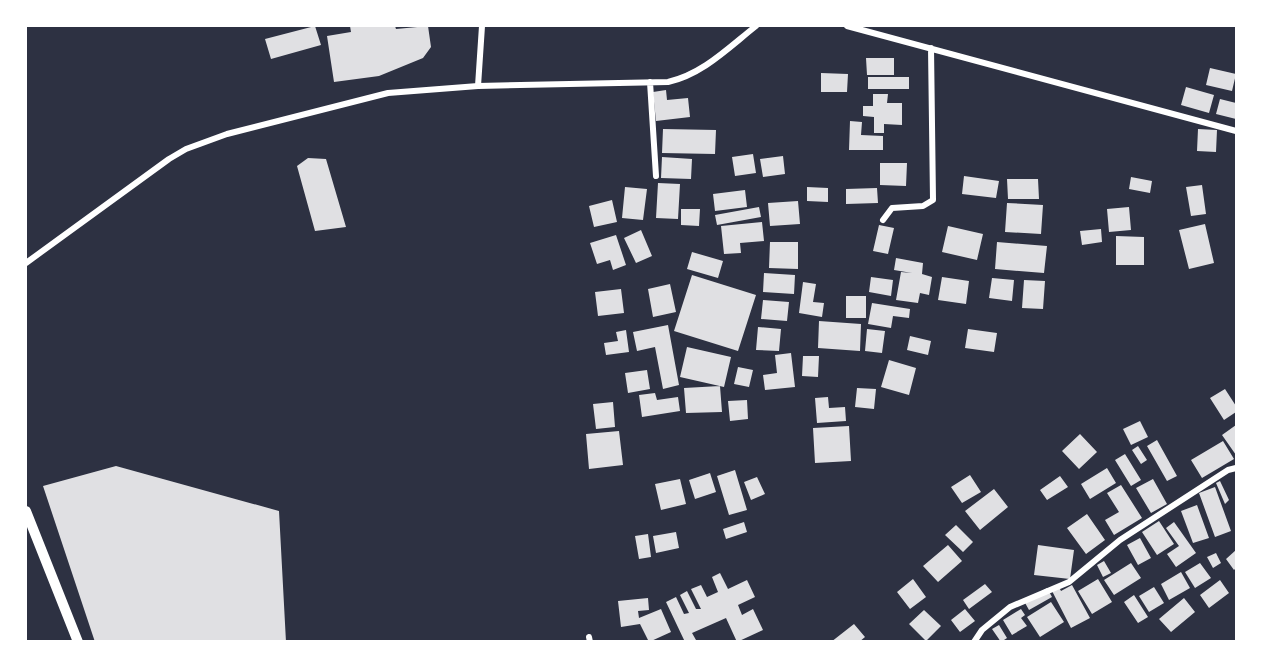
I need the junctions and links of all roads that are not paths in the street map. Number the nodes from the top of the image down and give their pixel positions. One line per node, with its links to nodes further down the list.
1 (482, 26): 6 (street)
2 (756, 26): 5 (street)
3 (847, 26): 4 (street)
4 (931, 48): 7 (street); 9 (street)
5 (650, 82): 6 (street); 8 (street)
6 (478, 86): 10 (street)
7 (1236, 131)
8 (656, 176)
9 (883, 220)
10 (26, 263)
11 (1236, 468): 14 (street)
12 (26, 511): 13 (street)
13 (78, 642)
14 (974, 642)

